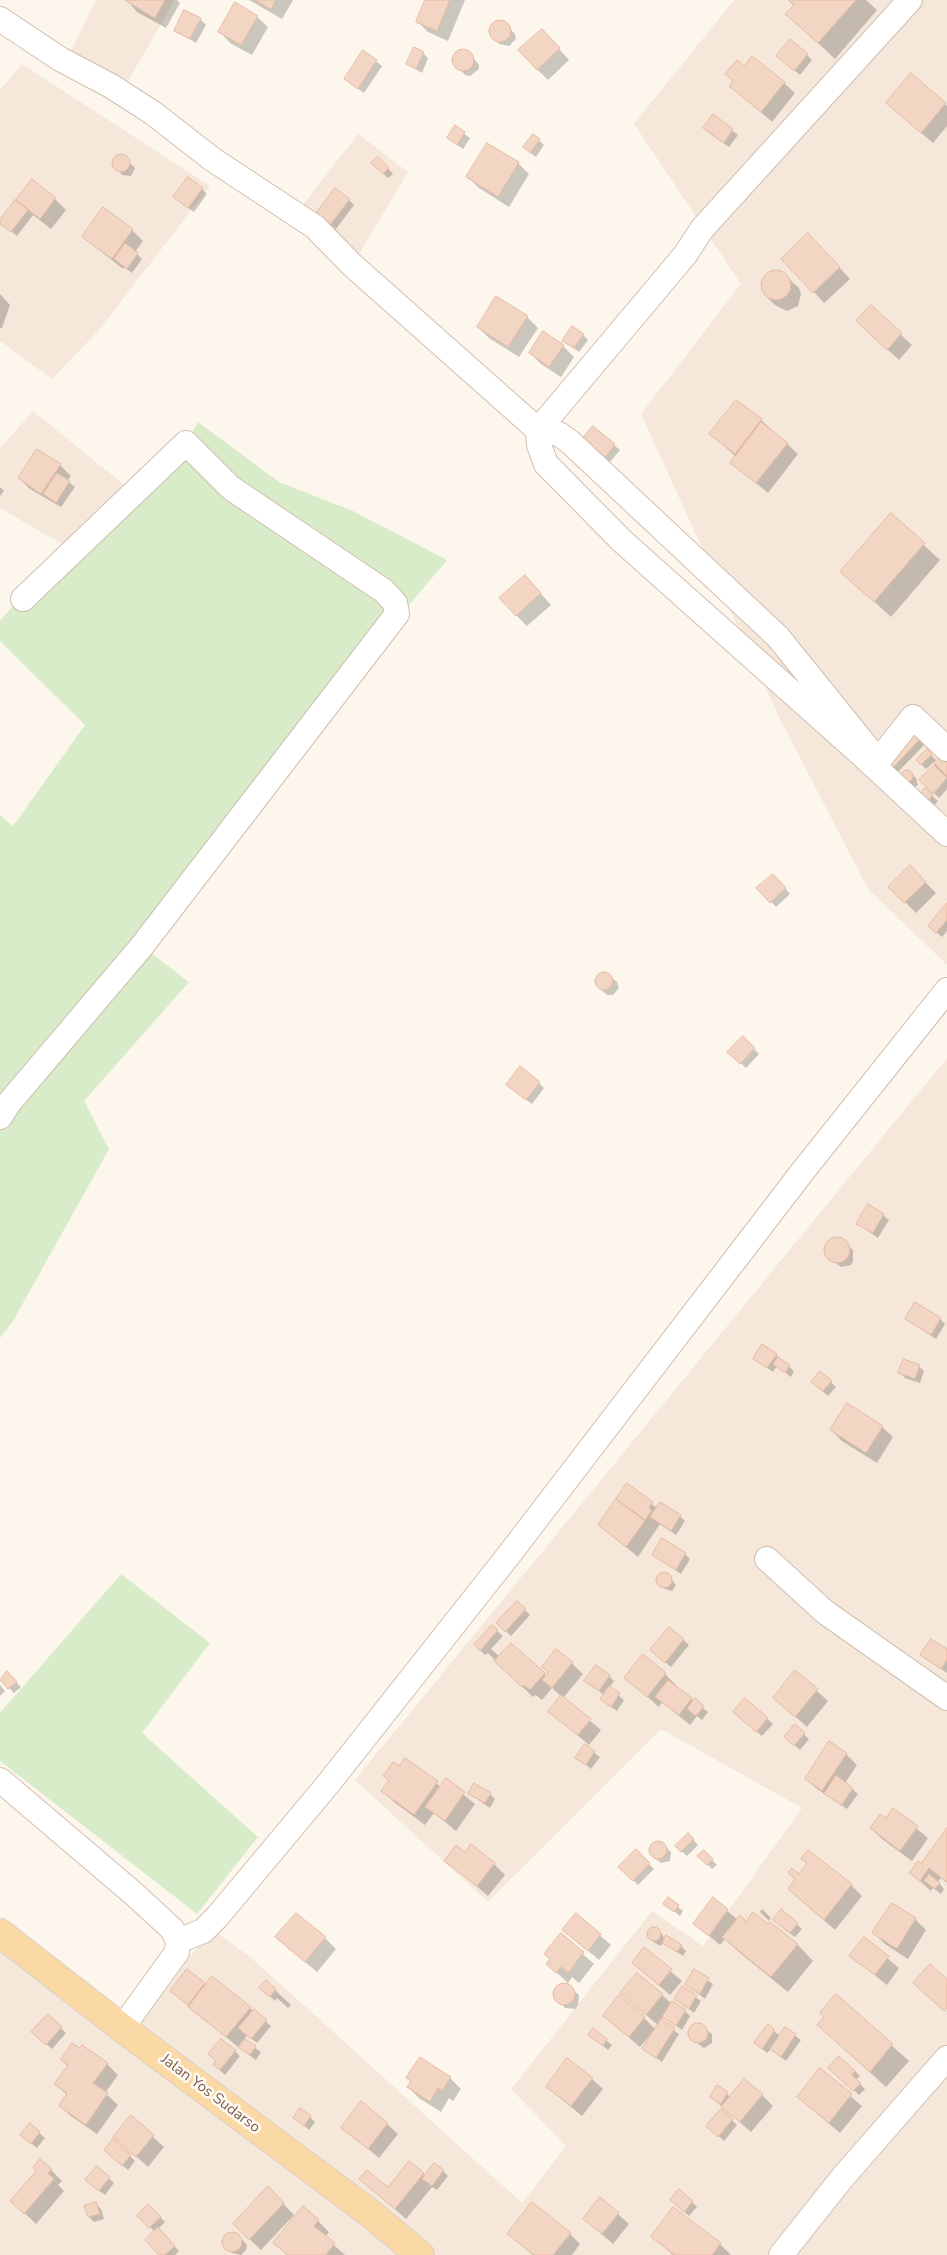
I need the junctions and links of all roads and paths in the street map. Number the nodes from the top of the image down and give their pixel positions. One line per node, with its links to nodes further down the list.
1 (910, 0): 3 (street)
2 (0, 19): 3 (street)
3 (538, 430): 5 (street); 6 (street)
4 (23, 599): 8 (street)
5 (947, 749)
6 (947, 834)
7 (947, 990): 13 (street)
8 (0, 1117)
9 (767, 1558): 10 (street)
10 (947, 1698)
11 (0, 1780): 13 (street)
12 (0, 1933): 14 (main road, Jalan Yos Sudarso)
13 (178, 1941): 14 (street)
14 (122, 2028): 16 (main road, Jalan Yos Sudarso)
15 (947, 2058): 17 (street)
16 (420, 2255)
17 (781, 2255)

